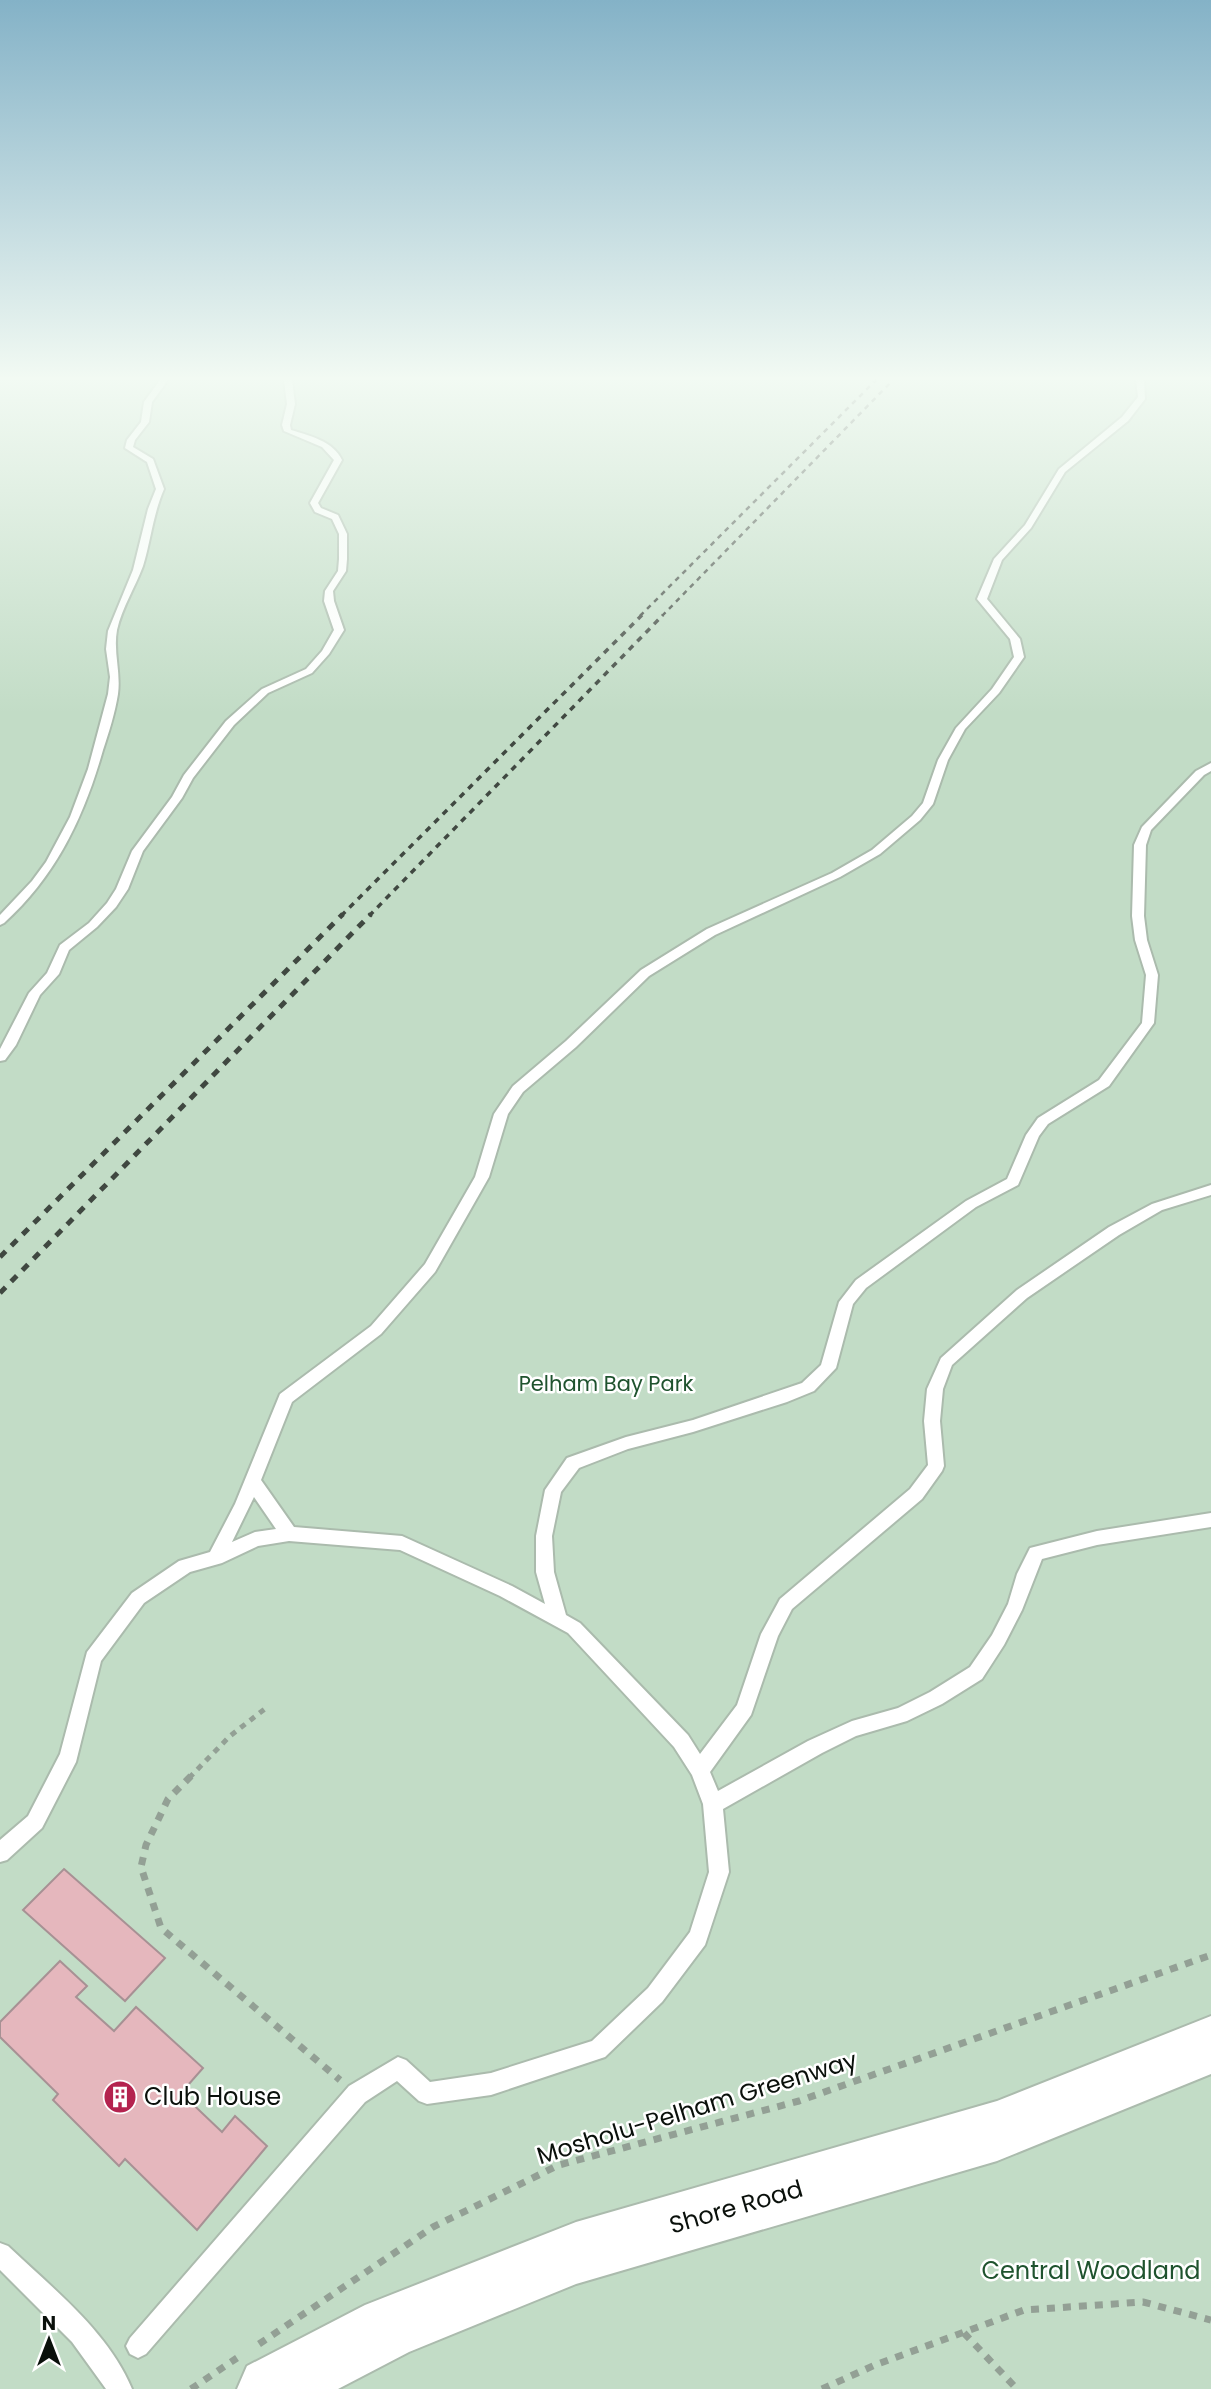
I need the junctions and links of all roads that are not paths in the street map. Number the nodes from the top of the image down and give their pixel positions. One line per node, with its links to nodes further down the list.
1 (159, 491): 5 (lane)
2 (320, 491): 6 (lane)
3 (1049, 491): 8 (lane)
4 (1211, 766): 12 (lane)
5 (0, 921)
6 (0, 1057)
7 (1211, 1189): 13 (lane)
8 (252, 1481): 10 (lane); 11 (lane)
9 (1211, 1520): 14 (lane)
10 (289, 1534): 11 (lane); 12 (lane)
11 (216, 1558): 15 (lane)
12 (559, 1620): 13 (lane)
13 (700, 1770): 14 (lane)
14 (713, 1804): 18 (lane)
15 (0, 1853)
16 (1211, 2045): 20 (main road, Shore Road)
17 (0, 2254): 19 (lane)
18 (138, 2346)
19 (120, 2389)
20 (270, 2389)

